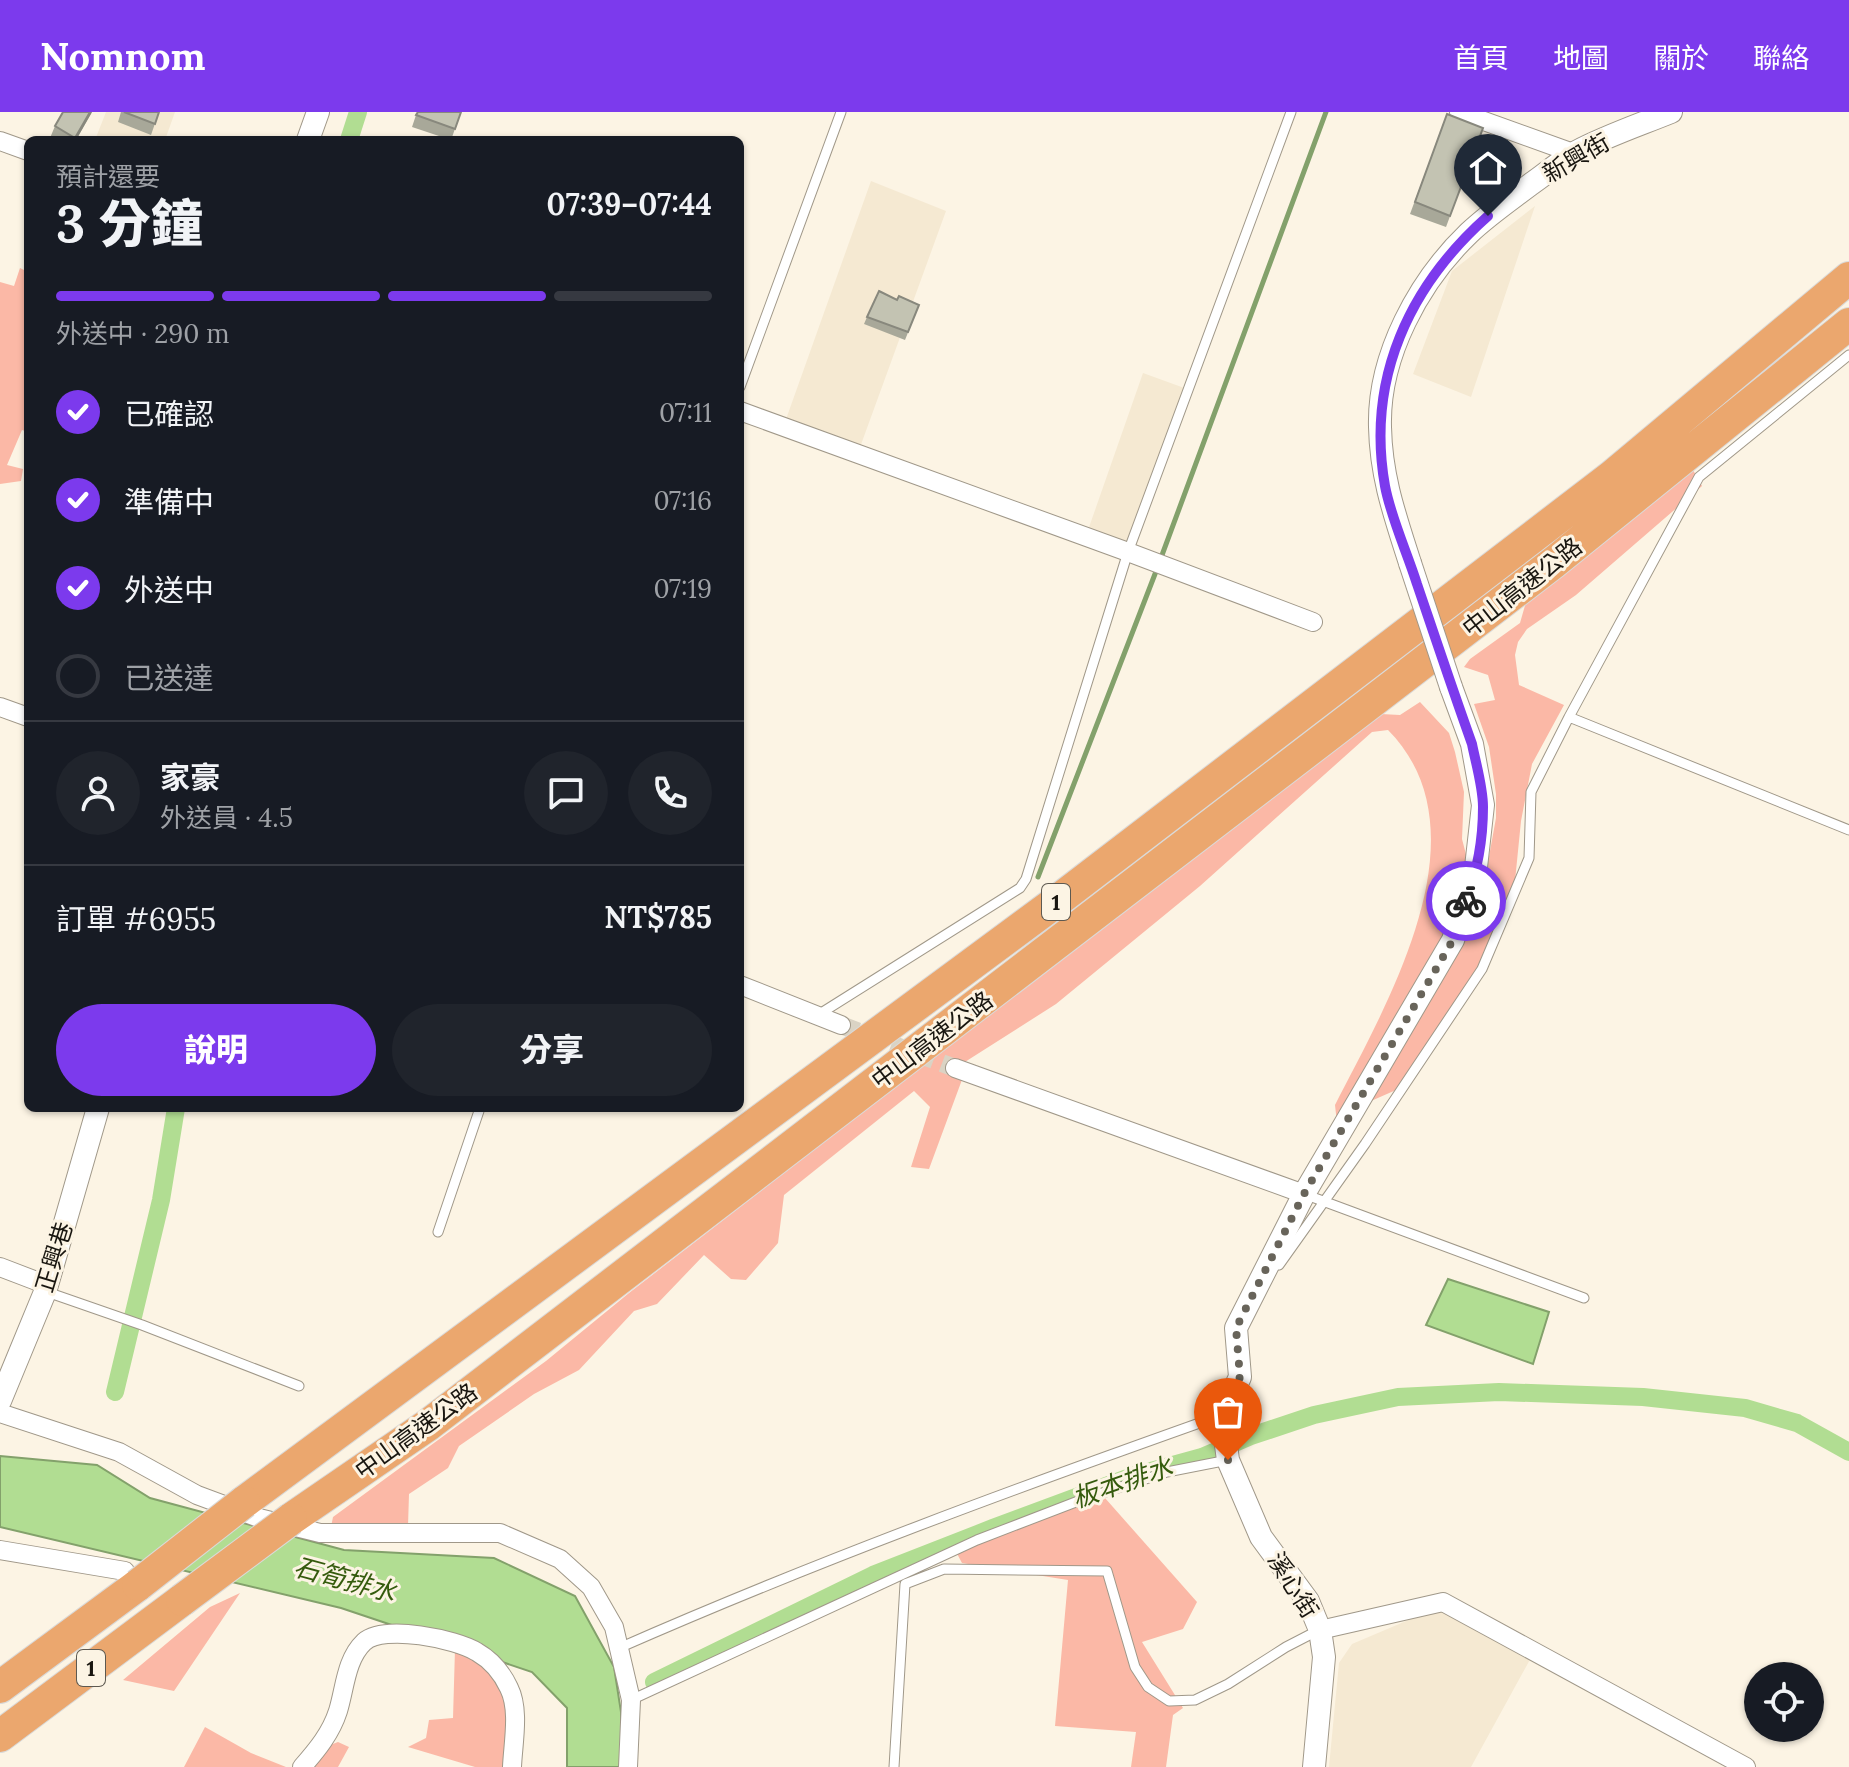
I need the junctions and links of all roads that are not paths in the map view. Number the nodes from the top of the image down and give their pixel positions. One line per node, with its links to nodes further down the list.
1 (318, 112): 6 (street)
2 (841, 112): 13 (lane)
3 (1291, 112): 15 (lane)
4 (1459, 112): 9 (street)
5 (1671, 112): 9 (street, 新興街)
6 (309, 136)
7 (0, 141): 8 (street)
8 (24, 150)
9 (1573, 153): 27 (street, 新興街, bridge)
10 (1849, 278): 40 (highway, 中山高速公路 / 1, bridge)
11 (1849, 324): 45 (highway, 中山高速公路 / 1, bridge)
12 (1849, 355): 19 (lane)
13 (744, 376)
14 (744, 412): 15 (street)
15 (1128, 552): 16 (street); 22 (lane)
16 (1313, 622)
17 (0, 707): 18 (street)
18 (24, 716)
19 (1569, 717): 20 (lane); 27 (lane)
20 (1849, 830)
21 (744, 987): 22 (street)
22 (818, 1015): 23 (street)
23 (841, 1025)
24 (955, 1068): 27 (street)
25 (97, 1112): 30 (street, 正興巷)
26 (479, 1112): 28 (lane)
27 (1313, 1198): 31 (lane); 35 (street)
28 (438, 1232)
29 (0, 1267): 30 (street)
30 (46, 1288): 32 (lane); 33 (street, 正興巷)
31 (1584, 1298)
32 (299, 1386)
33 (0, 1401)
34 (0, 1413): 42 (street)
35 (1222, 1416): 36 (street, 溪心街); 42 (lane)
36 (1228, 1460): 38 (lane); 41 (street, 溪心街)
37 (0, 1550): 40 (street)
38 (946, 1556): 39 (lane); 44 (lane)
39 (944, 1569): 41 (lane); 49 (lane)
40 (132, 1578): 43 (highway, 中山高速公路 / 1)
41 (1320, 1630): 50 (street, 溪心街); 51 (street)
42 (619, 1648): 44 (street)
43 (0, 1687)
44 (631, 1700): 48 (street)
45 (0, 1736)
46 (302, 1767): 47 (street)
47 (512, 1767)
48 (628, 1767)
49 (894, 1767)
50 (1314, 1767)
51 (1746, 1767)

